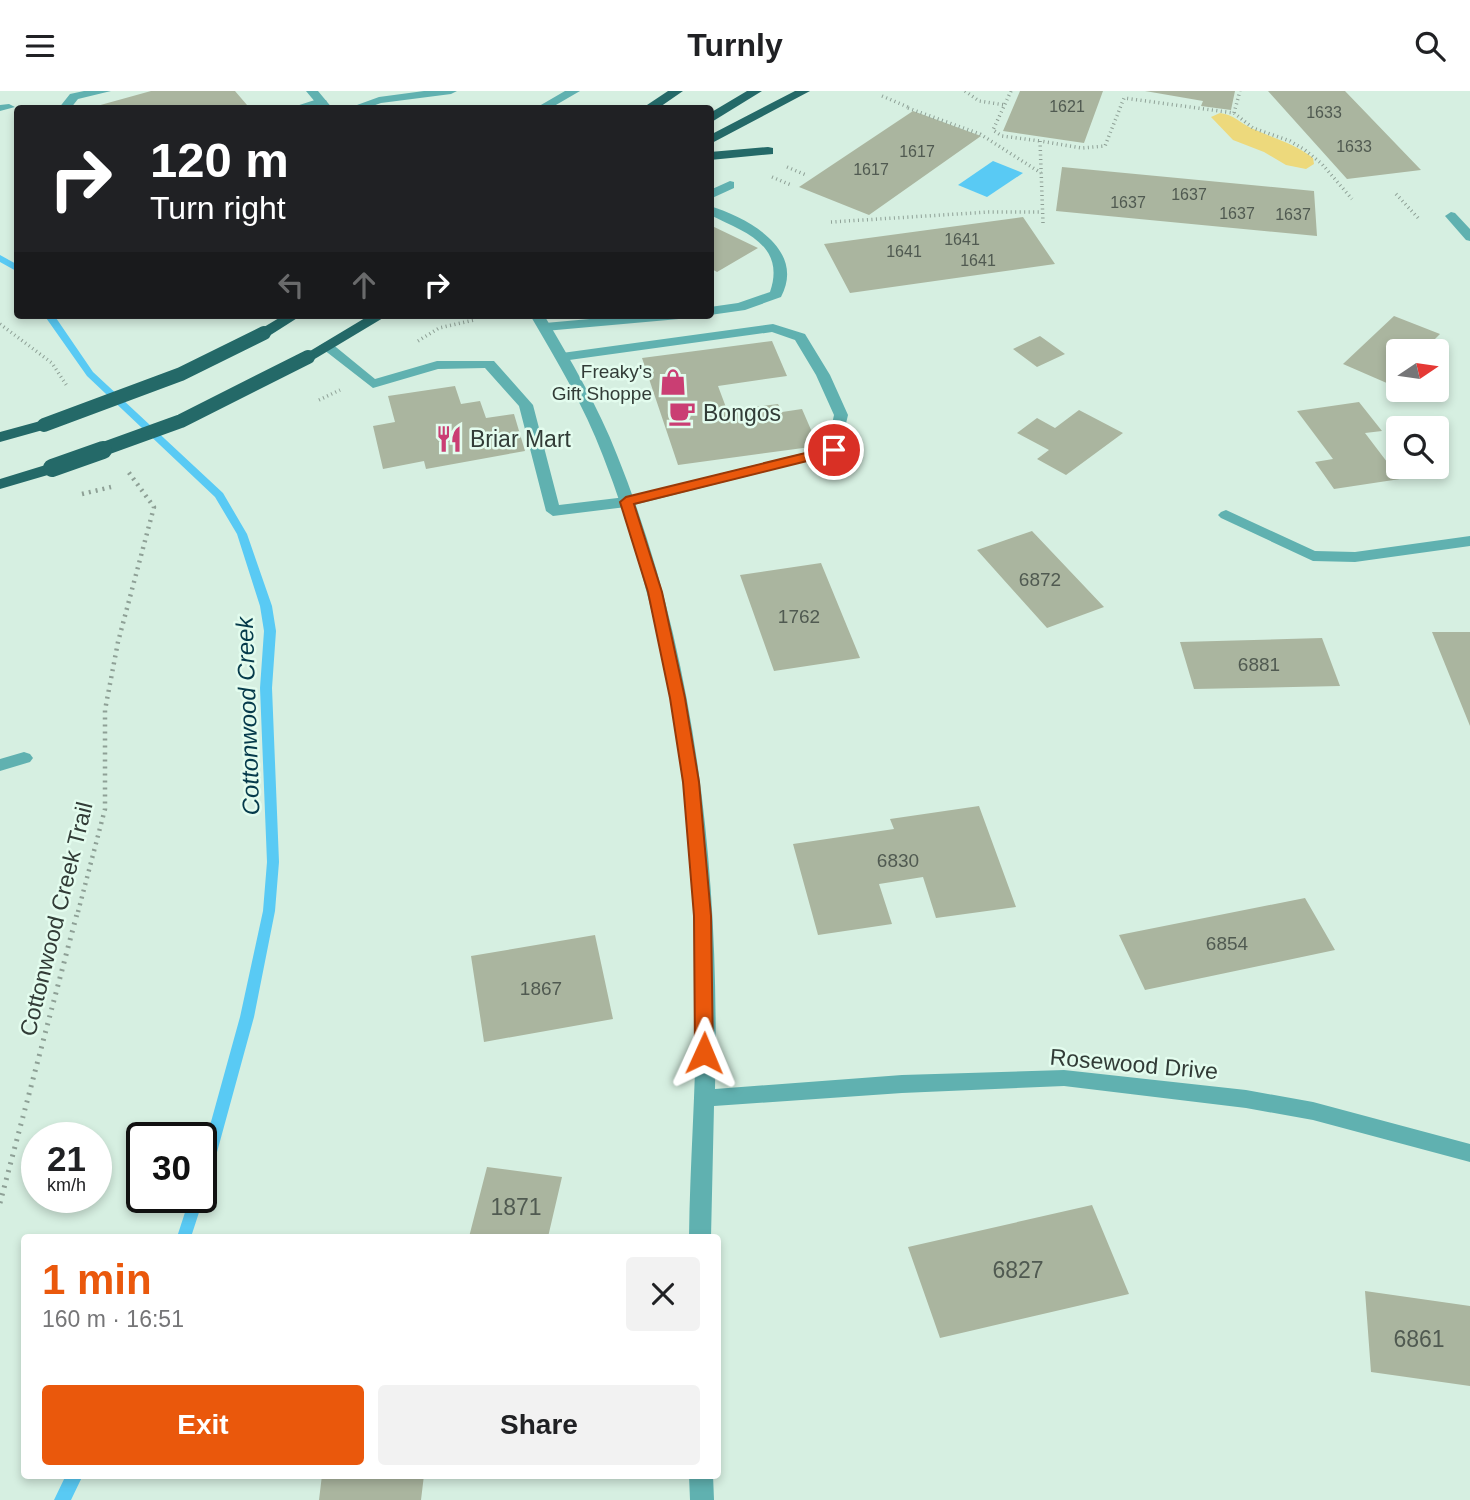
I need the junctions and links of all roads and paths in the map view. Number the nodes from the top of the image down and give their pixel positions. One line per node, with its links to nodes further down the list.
1 (105, 91): 15 (street)
2 (312, 91): 16 (street)
3 (369, 91): 14 (street)
4 (451, 91): 14 (street)
5 (574, 91): 19 (street)
6 (677, 91): 13 (highway)
7 (756, 91): 24 (highway)
8 (804, 91): 25 (highway)
9 (965, 91): 22 (path)
10 (1011, 91): 22 (path)
11 (1240, 91): 23 (path)
12 (882, 96): 29 (path)
13 (663, 99): 20 (highway); 21 (highway)
14 (379, 100): 17 (street); 18 (street)
15 (66, 105)
16 (325, 105)
17 (363, 105)
18 (386, 105)
19 (547, 105)
20 (650, 105)
21 (653, 105)
22 (1004, 105): 26 (path)
23 (1234, 113): 26 (path); 33 (path)
24 (714, 117)
25 (714, 138)
26 (1040, 141): 29 (path)
27 (768, 151): 28 (highway)
28 (714, 156)
29 (1041, 173): 35 (path)
30 (730, 184): 31 (street)
31 (714, 193)
32 (1396, 194): 37 (path)
33 (1352, 199)
34 (714, 211): 41 (street)
35 (1042, 212): 38 (path); 39 (path)
36 (1451, 216): 40 (street)
37 (1420, 220)
38 (831, 222)
39 (1043, 223)
40 (1470, 237)
41 (714, 310)
42 (288, 319): 50 (highway, bridge)
43 (374, 319): 47 (highway)
44 (578, 319): 45 (street)
45 (541, 321): 48 (street)
46 (0, 324): 49 (path)
47 (326, 346): 52 (highway, bridge); 53 (street)
48 (562, 357): 53 (street); 53 (street)
49 (70, 390)
50 (0, 437)
51 (123, 464): 60 (path, Cottonwood Creek Trail)
52 (0, 484)
53 (626, 502): 58 (street)
54 (1226, 515): 55 (street)
55 (1470, 541)
56 (24, 758): 57 (street)
57 (0, 765)
58 (703, 1098): 59 (street, Rosewood Drive); 61 (street)
59 (1470, 1153)
60 (0, 1203)
61 (700, 1234)
62 (701, 1479): 63 (street)
63 (702, 1500)

